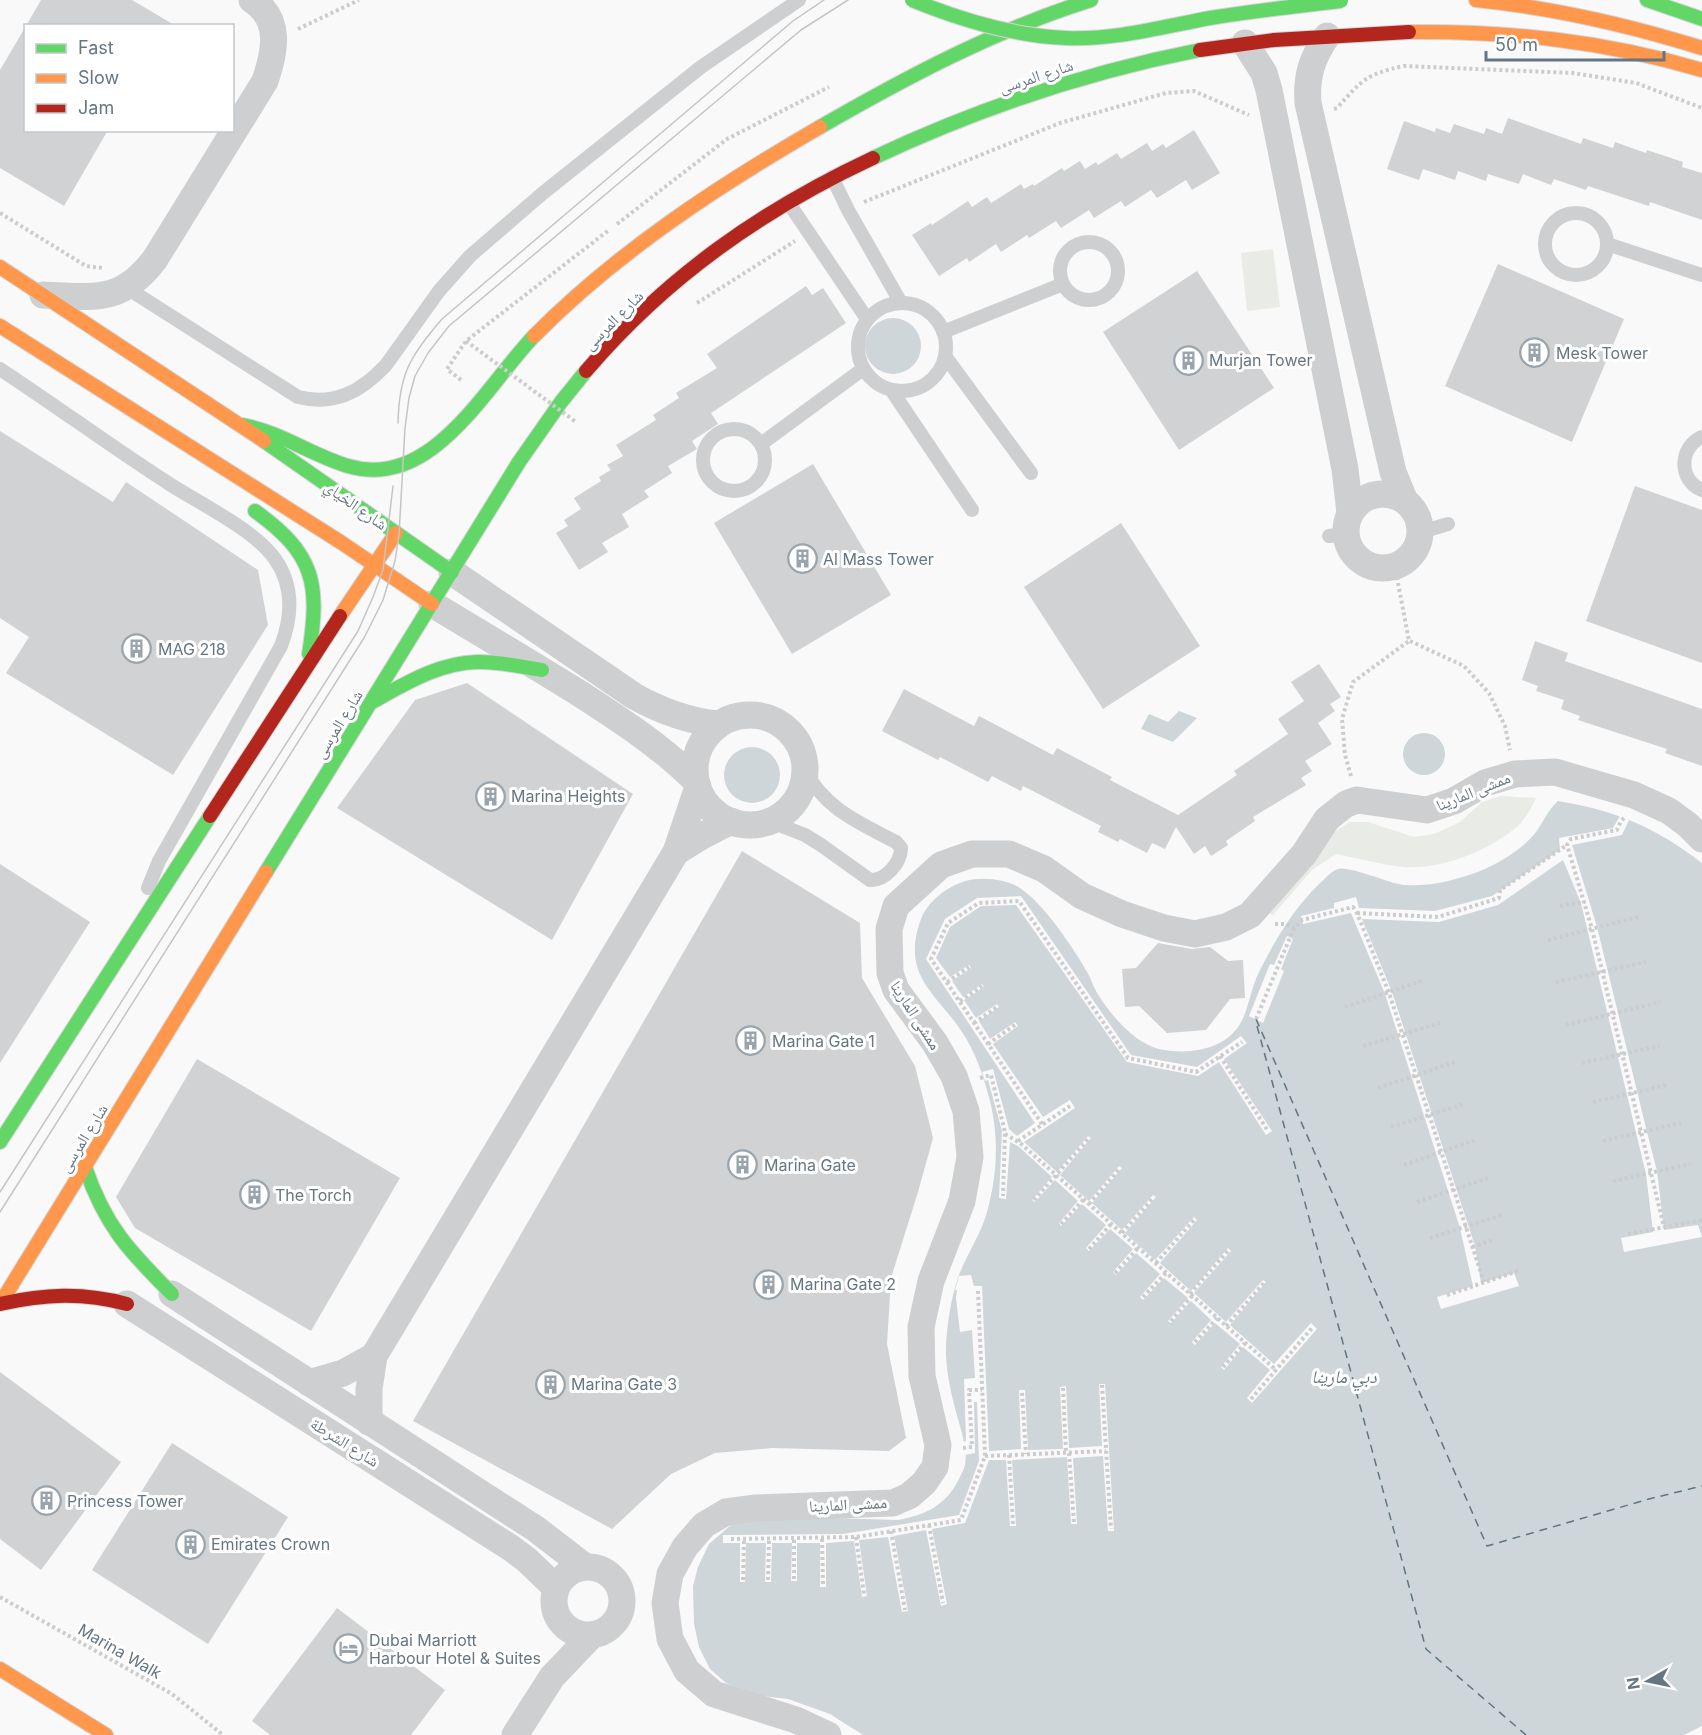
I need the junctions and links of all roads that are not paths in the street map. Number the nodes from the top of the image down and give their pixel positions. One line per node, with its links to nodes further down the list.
1 (252, 0): 14 (street)
2 (799, 0): 22 (lane)
3 (912, 0): 8 (main road, bridge)
4 (1091, 0): 33 (main road)
5 (1359, 0): 8 (main road)
6 (1476, 0): 12 (main road)
7 (1647, 0): 9 (main road)
8 (1341, 1)
9 (1702, 19)
10 (1327, 36): 11 (main road, شارع المرسى); 13 (main road, شارع المرسى); 39 (street)
11 (1245, 43): 16 (main road, شارع المرسى); 43 (street)
12 (1702, 48)
13 (1702, 70)
14 (234, 131)
15 (233, 132): 22 (street)
16 (832, 177): 17 (main road, شارع المرسى); 24 (lane)
17 (788, 201): 25 (lane); 47 (main road, شارع المرسى)
18 (1607, 244): 18 (lane); 20 (lane)
19 (0, 267): 23 (main road, شارع الخياي)
20 (1702, 275)
21 (1064, 284): 21 (lane); 27 (lane)
22 (127, 288): 23 (street)
23 (43, 295): 33 (main road, شارع الخياي)
24 (901, 303): 25 (lane); 27 (lane)
25 (867, 320): 30 (lane)
26 (6, 329): 32 (main road)
27 (943, 332): 28 (lane)
28 (945, 356): 31 (lane); 37 (lane)
29 (0, 369): 59 (lane)
30 (863, 369): 31 (lane); 35 (lane)
31 (892, 391): 41 (lane)
32 (155, 424): 36 (main road); 46 (main road)
33 (242, 425): 45 (main road, شارع الخياي)
34 (1702, 436): 38 (lane)
35 (760, 444): 35 (lane)
36 (183, 459)
37 (1031, 473)
38 (1702, 490)
39 (1404, 499): 43 (street); 44 (street)
40 (246, 504): 49 (main road)
41 (972, 510)
42 (1448, 524): 44 (lane)
43 (1342, 528): 44 (street)
44 (1421, 532)
45 (396, 533): 46 (main road); 47 (main road, شارع الخياي)
46 (374, 565): 48 (main road); 49 (main road)
47 (452, 572): 48 (main road, شارع المرسى); 52 (street, شارع الخياي)
48 (432, 604): 50 (street); 51 (main road, شارع المرسى)
49 (307, 665): 59 (main road)
50 (542, 670): 51 (main road); 54 (street)
51 (371, 703): 63 (main road, شارع المرسى)
52 (718, 724): 53 (street); 54 (street)
53 (804, 769): 55 (street); 55 (lane)
54 (697, 784): 56 (street); 58 (street)
55 (769, 821): 56 (street)
56 (731, 822): 58 (street)
57 (1702, 839): 73 (street, ممشى المارينا)
58 (676, 852): 67 (street)
59 (141, 923): 60 (main road)
60 (36, 1086): 61 (main road); 62 (main road)
61 (18, 1094)
62 (0, 1142)
63 (85, 1167): 64 (main road); 65 (main road, شارع المرسى)
64 (172, 1294): 68 (street, شارع الشرطة)
65 (0, 1304): 66 (main road)
66 (127, 1304): 71 (street, شارع الشرطة)
67 (374, 1356): 68 (street); 69 (street)
68 (309, 1383): 69 (street, شارع الشرطة)
69 (369, 1422): 70 (street, شارع الشرطة)
70 (584, 1566): 71 (street); 72 (street)
71 (556, 1588): 74 (street)
72 (622, 1600): 73 (street); 75 (street)
73 (665, 1603): 82 (street, ممشى المارينا)
74 (558, 1618): 75 (street); 79 (street)
75 (592, 1635): 79 (street)
76 (0, 1669): 78 (main road)
77 (0, 1680): 78 (main road)
78 (21, 1681): 80 (main road)
79 (544, 1689): 81 (street)
80 (106, 1735)
81 (515, 1735)
82 (828, 1735)

